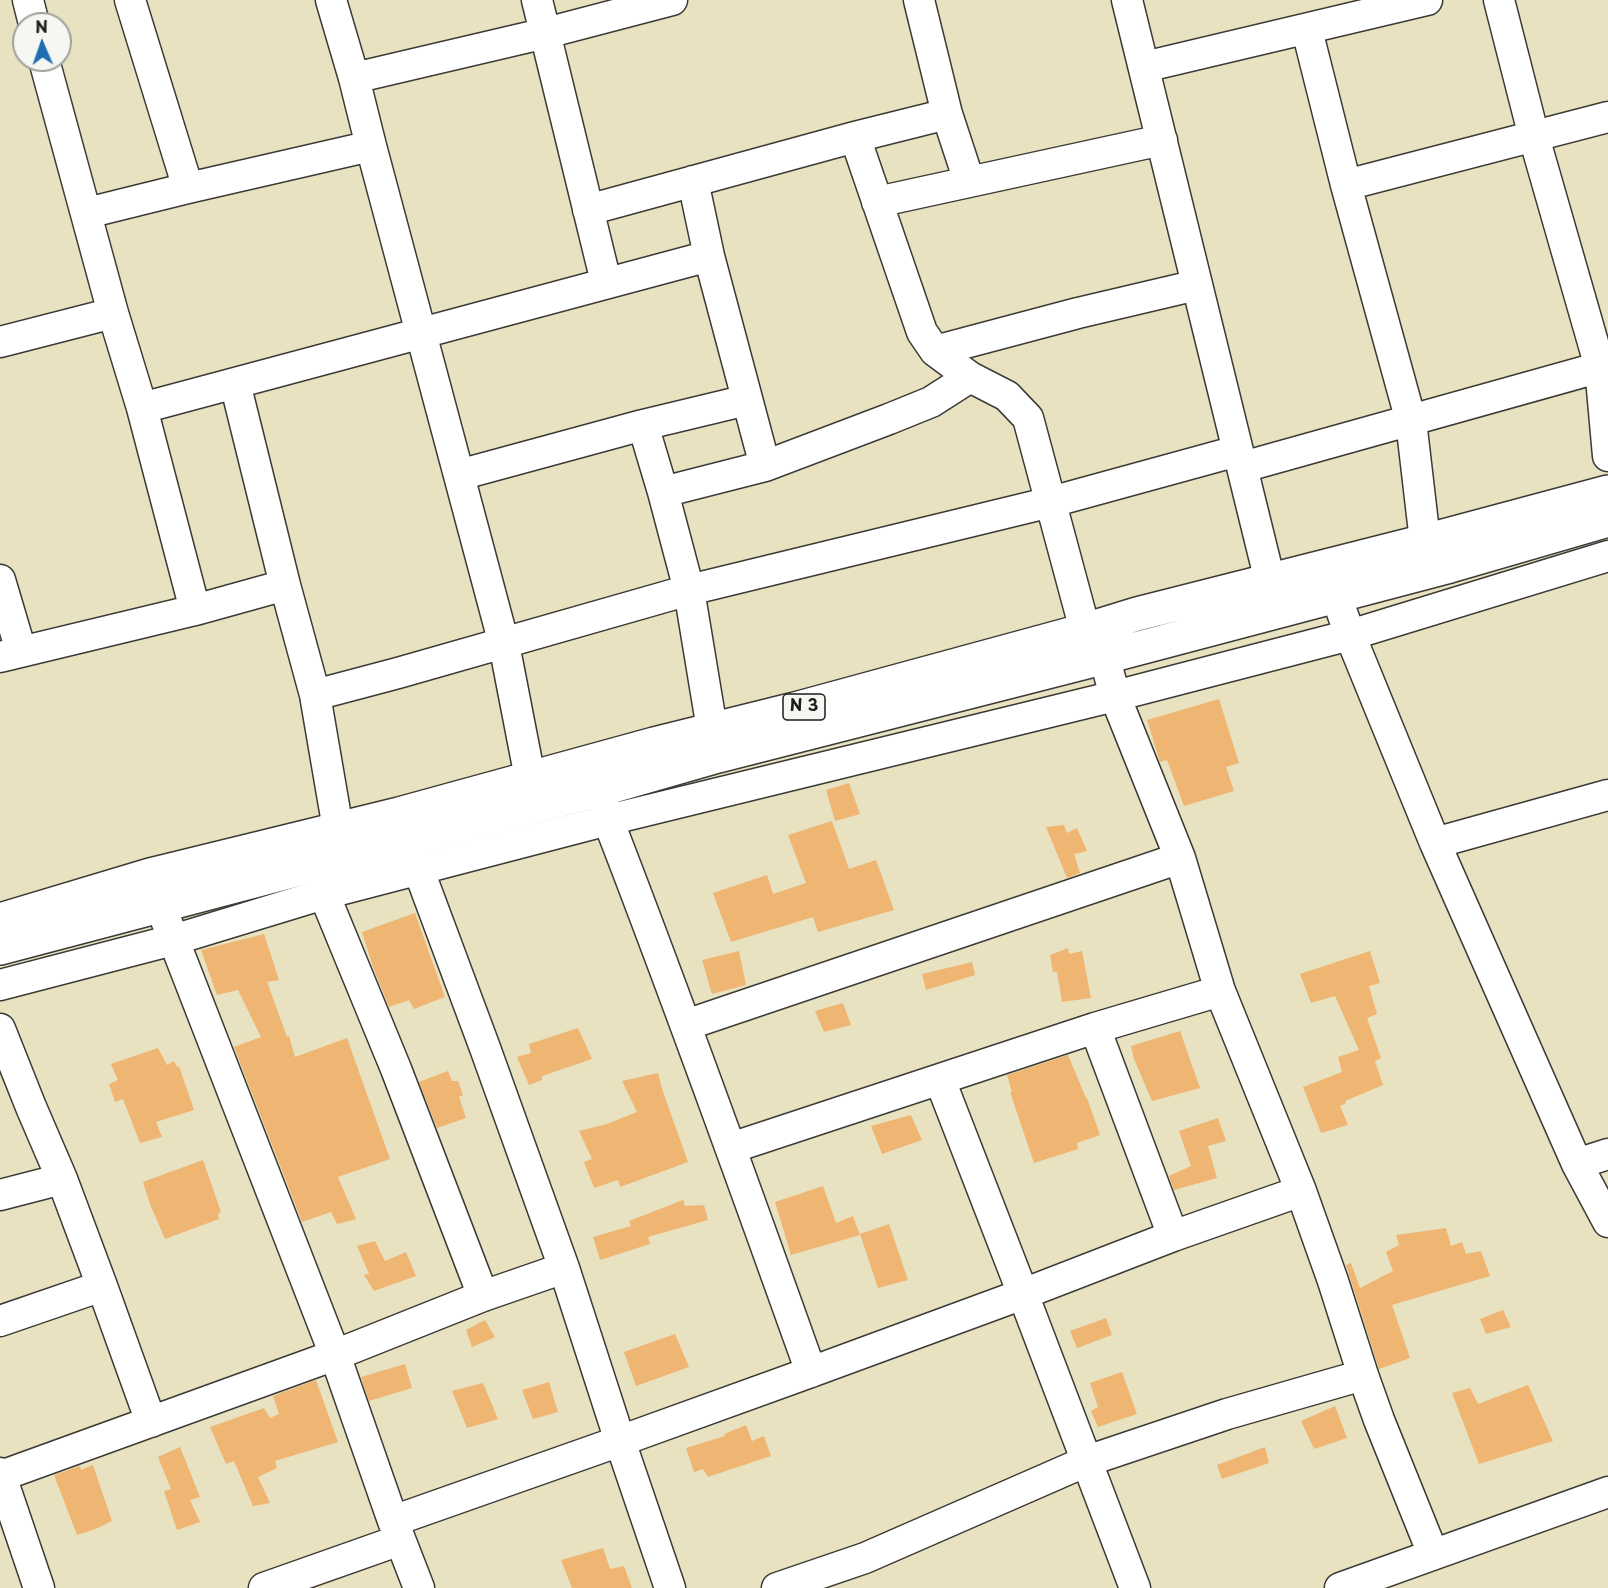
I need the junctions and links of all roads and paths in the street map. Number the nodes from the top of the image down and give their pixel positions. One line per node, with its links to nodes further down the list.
1 (130, 0): 23 (street)
2 (331, 0): 13 (street)
3 (537, 0): 10 (street)
4 (672, 0): 10 (street)
5 (920, 0): 14 (street)
6 (1127, 0): 11 (street)
7 (1427, 0): 9 (street)
8 (1499, 0): 17 (street)
9 (1307, 30): 11 (street); 22 (street)
10 (546, 33): 13 (street); 25 (street)
11 (1144, 67): 18 (street)
12 (47, 72): 26 (street)
13 (354, 78): 19 (street)
14 (947, 114): 16 (street); 21 (street)
15 (1608, 117): 17 (street)
16 (855, 137): 20 (street); 24 (street)
17 (1534, 137): 22 (street); 34 (street)
18 (1162, 140): 21 (street); 29 (street)
19 (371, 146): 23 (street); 31 (street)
20 (693, 181): 25 (street); 27 (street)
21 (969, 181): 24 (street)
22 (1346, 185): 39 (street)
23 (188, 188): 26 (street)
24 (877, 202): 33 (street)
25 (588, 210): 28 (street)
26 (87, 213): 30 (street)
27 (709, 255): 28 (street); 37 (street)
28 (606, 282): 31 (street)
29 (1197, 285): 33 (street); 42 (street)
30 (112, 313): 32 (street); 38 (street)
31 (421, 332): 36 (street); 44 (street)
32 (0, 342)
33 (935, 351): 35 (street)
34 (1604, 366): 39 (street); 41 (street)
35 (970, 376): 43 (street); 47 (street)
36 (235, 383): 38 (street); 54 (street)
37 (747, 400): 40 (street); 43 (street)
38 (142, 408): 56 (street)
39 (1411, 421): 42 (street); 49 (street)
40 (643, 425): 44 (street); 45 (street)
41 (1608, 456)
42 (1240, 459): 47 (street); 52 (street)
43 (765, 466): 45 (street)
44 (459, 475): 59 (street)
45 (663, 492): 55 (street)
46 (1608, 492): 49 (main road, N 3)
47 (1051, 502): 55 (street); 57 (street)
48 (1608, 520): 53 (main road, N 3)
49 (1425, 542): 53 (main road, N 3)
50 (1608, 556): 58 (street)
51 (0, 580): 60 (street)
52 (1270, 581): 53 (main road, N 3); 57 (main road, N 3)
53 (1331, 581): 58 (street); 61 (main road, N 3)
54 (285, 585): 56 (street); 62 (street)
55 (689, 590): 59 (street); 64 (street)
56 (195, 610): 60 (street)
57 (1085, 630): 64 (main road, N 3)
58 (1350, 635): 63 (street); 69 (street)
59 (504, 644): 62 (street); 65 (street)
60 (10, 654)
61 (1104, 657): 63 (street); 67 (main road, N 3)
62 (315, 695): 68 (street)
63 (1115, 696): 67 (street); 71 (street)
64 (712, 729): 65 (main road, N 3)
65 (530, 778): 68 (main road, N 3)
66 (1608, 795): 69 (street)
67 (604, 805): 70 (main road, N 3); 79 (street)
68 (338, 829): 74 (main road, N 3)
69 (1435, 843): 85 (street)
70 (413, 855): 72 (street); 73 (main road, N 3); 91 (street)
71 (1180, 858): 78 (street); 79 (street)
72 (324, 894): 75 (street); 94 (street)
73 (161, 906): 75 (street); 76 (main road, N 3)
74 (0, 920)
75 (173, 940): 77 (street); 96 (street)
76 (0, 948)
77 (0, 985)
78 (1220, 991): 80 (street); 87 (street)
79 (686, 1025): 83 (street)
80 (1095, 1028): 82 (street); 90 (street)
81 (0, 1029): 86 (street)
82 (940, 1080): 83 (street); 93 (street)
83 (731, 1148): 97 (street)
84 (1608, 1154): 85 (street)
85 (1577, 1164): 89 (street)
86 (62, 1179): 88 (street); 92 (street)
87 (1301, 1191): 90 (street); 98 (street)
88 (0, 1195)
89 (1608, 1222)
90 (1173, 1236): 93 (street)
91 (564, 1268): 94 (street); 100 (street)
92 (102, 1286): 95 (street); 99 (street)
93 (1023, 1294): 97 (street); 101 (street)
94 (483, 1296): 96 (street)
95 (0, 1321)
96 (334, 1355): 99 (street); 104 (street)
97 (811, 1372): 100 (street)
98 (1363, 1375): 101 (street); 105 (street)
99 (151, 1422): 102 (street)
100 (620, 1441): 104 (street); 109 (street)
101 (1087, 1461): 110 (street); 111 (street)
102 (1, 1475): 106 (street)
103 (1608, 1492): 105 (street)
104 (396, 1530): 107 (street); 108 (street)
105 (1433, 1554): 112 (street)
106 (39, 1588)
107 (264, 1588)
108 (418, 1588)
109 (670, 1588)
110 (777, 1588)
111 (1135, 1588)
112 (1340, 1588)

